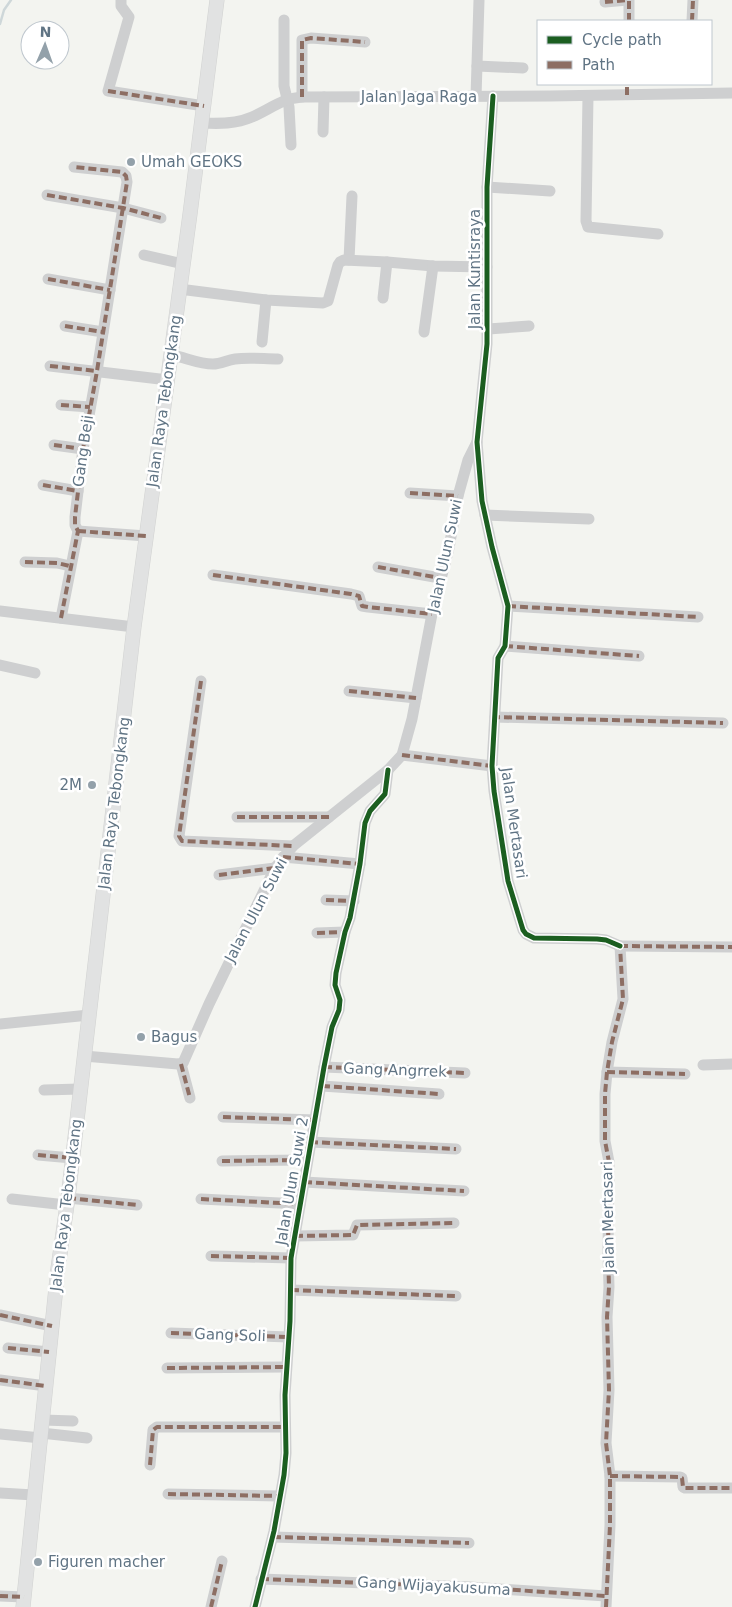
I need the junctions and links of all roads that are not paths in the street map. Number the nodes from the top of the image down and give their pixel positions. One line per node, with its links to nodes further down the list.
1 (121, 0): 20 (street)
2 (217, 0): 20 (main road, Jalan Raya Tebongkang)
3 (478, 0): 11 (street)
4 (629, 0): 6 (street); 8 (street)
5 (693, 0): 9 (street)
6 (604, 2)
7 (284, 20): 19 (street)
8 (628, 20)
9 (692, 20)
10 (364, 42): 19 (street)
11 (477, 66): 12 (street); 18 (street)
12 (523, 68)
13 (627, 90): 14 (street, Jalan Jaga Raga); 16 (street, Jalan Jaga Raga)
14 (732, 93)
15 (493, 96): 16 (street, Jalan Jaga Raga); 18 (street, Jalan Jaga Raga); 25 (street, Jalan Kuntisraya)
16 (588, 96): 31 (street)
17 (324, 97): 18 (street, Jalan Jaga Raga); 19 (street, Jalan Jaga Raga); 22 (street)
18 (476, 97)
19 (295, 98): 21 (street, Jalan Jaga Raga); 23 (street)
20 (204, 106): 21 (main road, Jalan Raya Tebongkang)
21 (202, 122): 35 (main road, Jalan Raya Tebongkang)
22 (323, 132)
23 (291, 146)
24 (74, 167): 29 (street, Gang Beji)
25 (487, 187): 26 (street); 37 (street, Jalan Kuntisraya)
26 (550, 191)
27 (47, 196): 29 (street)
28 (352, 196): 33 (street)
29 (123, 208): 30 (street); 40 (street, Gang Beji)
30 (161, 218)
31 (658, 234)
32 (144, 255): 35 (street)
33 (349, 260): 34 (street, Jalan Kuntisraya); 42 (street)
34 (387, 262): 36 (street, Jalan Kuntisraya); 41 (street)
35 (183, 264): 39 (main road, Jalan Raya Tebongkang)
36 (433, 266): 37 (street, Jalan Kuntisraya); 47 (street)
37 (487, 267): 45 (street, Jalan Kuntisraya)
38 (48, 279): 40 (street)
39 (179, 289): 42 (street); 49 (main road, Jalan Raya Tebongkang)
40 (110, 290): 46 (street, Gang Beji)
41 (383, 298)
42 (266, 300): 48 (street)
43 (66, 326): 46 (street)
44 (529, 326): 45 (street)
45 (488, 329): 56 (street, Jalan Kuntisraya)
46 (104, 332): 52 (street, Gang Beji)
47 (424, 332)
48 (262, 342)
49 (171, 355): 50 (street); 53 (main road, Jalan Raya Tebongkang)
50 (278, 359)
51 (50, 366): 52 (street)
52 (97, 371): 53 (street); 55 (street, Gang Beji)
53 (168, 380): 66 (main road, Jalan Raya Tebongkang)
54 (61, 405): 55 (street)
55 (90, 407): 58 (street, Gang Beji)
56 (477, 442): 62 (street, Jalan Ulun Suwi); 63 (street, Jalan Mertasari)
57 (54, 445): 58 (street)
58 (83, 449): 60 (street, Gang Beji)
59 (43, 485): 60 (street)
60 (78, 491): 65 (street, Gang Beji)
61 (410, 493): 62 (street)
62 (458, 496): 71 (street, Jalan Ulun Suwi)
63 (485, 516): 64 (street); 72 (street, Jalan Mertasari)
64 (589, 519)
65 (78, 531): 66 (street); 68 (street, Gang Beji)
66 (146, 536): 77 (main road, Jalan Raya Tebongkang)
67 (25, 562): 68 (street)
68 (70, 566): 76 (street, Gang Beji)
69 (378, 567): 71 (street)
70 (213, 575): 74 (street)
71 (440, 578): 74 (street, Jalan Ulun Suwi)
72 (508, 606): 75 (street); 78 (street, Jalan Mertasari)
73 (0, 611): 76 (street)
74 (432, 614): 84 (street, Jalan Ulun Suwi)
75 (698, 617)
76 (61, 618): 77 (street)
77 (134, 628): 103 (main road, Jalan Raya Tebongkang)
78 (505, 646): 79 (street); 85 (street, Jalan Mertasari)
79 (639, 656)
80 (0, 666): 81 (street)
81 (35, 673)
82 (201, 681): 92 (street)
83 (349, 691): 84 (street)
84 (416, 698): 87 (street, Jalan Ulun Suwi)
85 (495, 717): 86 (street); 88 (street, Jalan Mertasari)
86 (723, 723)
87 (402, 755): 88 (street); 89 (street, Jalan Ulun Suwi)
88 (492, 766): 101 (street, Jalan Mertasari)
89 (388, 770): 91 (street, Jalan Ulun Suwi); 94 (street, Jalan Ulun Suwi 2)
90 (237, 817): 91 (street)
91 (329, 817): 92 (street, Jalan Ulun Suwi)
92 (293, 846): 93 (street, Jalan Ulun Suwi)
93 (283, 857): 94 (street); 95 (street, Jalan Ulun Suwi)
94 (360, 864): 98 (street, Jalan Ulun Suwi 2)
95 (275, 868): 96 (street); 106 (street, Jalan Ulun Suwi)
96 (219, 875)
97 (326, 900): 98 (street)
98 (354, 901): 99 (street, Jalan Ulun Suwi 2)
99 (345, 932): 100 (street); 109 (street, Jalan Ulun Suwi 2)
100 (317, 933)
101 (620, 946): 102 (street); 110 (street, Jalan Mertasari)
102 (732, 947)
103 (89, 1015): 104 (street); 105 (main road, Jalan Raya Tebongkang)
104 (0, 1024)
105 (84, 1056): 106 (street); 114 (main road, Jalan Raya Tebongkang)
106 (182, 1064): 117 (street)
107 (703, 1064): 108 (street)
108 (732, 1064)
109 (324, 1067): 111 (street, Gang Angrrek); 113 (street, Jalan Ulun Suwi 2)
110 (607, 1072): 112 (street); 155 (street, Jalan Mertasari)
111 (465, 1073)
112 (685, 1074)
113 (322, 1086): 116 (street); 119 (street, Jalan Ulun Suwi 2)
114 (80, 1089): 115 (street); 123 (main road, Jalan Raya Tebongkang)
115 (44, 1090)
116 (439, 1094)
117 (190, 1098)
118 (223, 1117): 119 (street)
119 (315, 1120): 120 (street, Jalan Ulun Suwi 2)
120 (310, 1142): 121 (street); 124 (street, Jalan Ulun Suwi 2)
121 (456, 1148)
122 (38, 1155): 123 (street)
123 (72, 1158): 130 (main road, Jalan Raya Tebongkang)
124 (307, 1160): 125 (street); 126 (street, Jalan Ulun Suwi 2)
125 (222, 1161)
126 (304, 1182): 127 (street); 131 (street, Jalan Ulun Suwi 2)
127 (464, 1191)
128 (12, 1199): 130 (street)
129 (201, 1199): 131 (street)
130 (67, 1201): 132 (street); 140 (main road, Jalan Raya Tebongkang)
131 (300, 1204): 134 (street, Jalan Ulun Suwi 2)
132 (138, 1205)
133 (454, 1223): 134 (street)
134 (294, 1236): 136 (street, Jalan Ulun Suwi 2)
135 (211, 1256): 136 (street)
136 (291, 1258): 137 (street, Jalan Ulun Suwi 2)
137 (291, 1290): 138 (street); 142 (street, Jalan Ulun Suwi 2)
138 (456, 1296)
139 (0, 1315): 140 (street)
140 (52, 1326): 144 (main road, Jalan Raya Tebongkang)
141 (171, 1333): 142 (street, Gang Soli)
142 (288, 1337): 146 (street, Jalan Ulun Suwi 2)
143 (8, 1348): 144 (street)
144 (50, 1352): 148 (main road, Jalan Raya Tebongkang)
145 (166, 1368): 146 (street)
146 (286, 1368): 150 (street, Jalan Ulun Suwi 2)
147 (0, 1380): 148 (street)
148 (46, 1386): 151 (main road, Jalan Raya Tebongkang)
149 (73, 1421): 151 (street)
150 (285, 1427): 154 (street); 160 (street, Jalan Ulun Suwi 2)
151 (42, 1430): 152 (street); 153 (street); 159 (main road, Jalan Raya Tebongkang)
152 (0, 1434)
153 (87, 1438)
154 (150, 1465)
155 (610, 1476): 156 (street); 166 (street, Jalan Mertasari)
156 (732, 1488)
157 (0, 1493): 159 (street)
158 (168, 1494): 160 (street)
159 (34, 1496): 167 (main road, Jalan Raya Tebongkang)
160 (279, 1496): 161 (street, Jalan Ulun Suwi 2)
161 (273, 1537): 162 (street); 164 (street, Jalan Ulun Suwi 2)
162 (469, 1543)
163 (222, 1561): 168 (street)
164 (261, 1579): 166 (street, Gang Wijayakusuma); 169 (street, Jalan Ulun Suwi 2)
165 (0, 1596): 167 (street)
166 (606, 1601)
167 (23, 1602)
168 (211, 1607)
169 (255, 1607)

